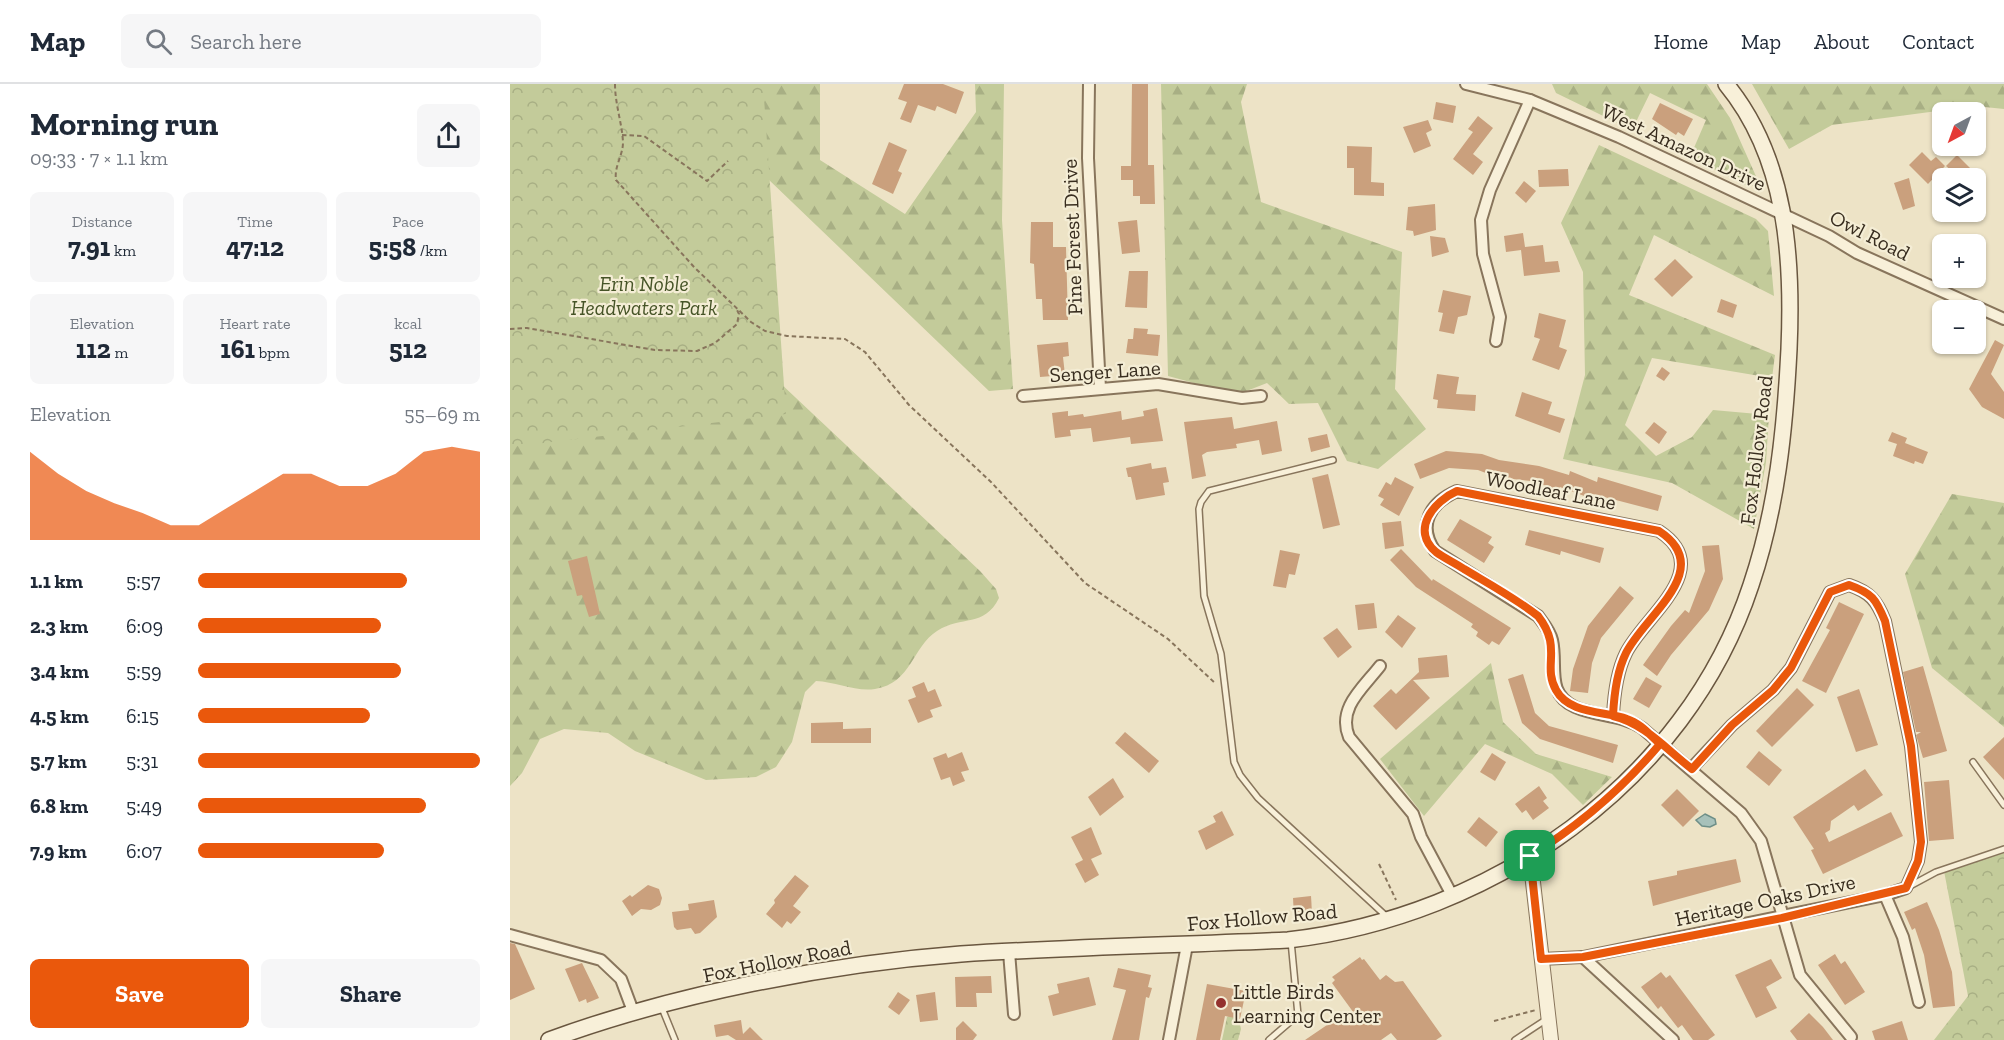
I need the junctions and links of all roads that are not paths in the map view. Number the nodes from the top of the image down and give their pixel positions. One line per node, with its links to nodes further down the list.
1 (1089, 84): 8 (street, Pine Forest Drive)
2 (1466, 84): 4 (street, West Amazon Drive)
3 (1726, 84): 5 (main road, Fox Hollow Road)
4 (1530, 100): 5 (street, West Amazon Drive); 7 (street)
5 (1784, 214): 6 (street, Owl Road); 14 (main road, Fox Hollow Road)
6 (2004, 319)
7 (1496, 341)
8 (1100, 388): 9 (street, Senger Lane); 10 (street, Senger Lane)
9 (1023, 396)
10 (1261, 396)
11 (1334, 460): 24 (lane)
12 (1380, 666): 22 (street)
13 (1613, 716): 13 (street, Woodleaf Lane); 14 (street, Woodleaf Lane)
14 (1660, 744): 16 (street, Woodleaf Lane); 19 (main road, Fox Hollow Road)
15 (1973, 762): 17 (lane)
16 (1692, 769): 20 (street); 23 (street, Woodleaf Lane)
17 (2004, 805)
18 (2004, 849): 20 (lane)
19 (1530, 856): 22 (main road, Fox Hollow Road); 30 (street)
20 (1906, 888): 21 (street)
21 (1885, 895): 23 (street, Heritage Oaks Drive); 31 (street, Heritage Oaks Drive)
22 (1453, 897): 24 (main road, Fox Hollow Road)
23 (1782, 918): 29 (street, Heritage Oaks Drive); 36 (street, Woodleaf Lane)
24 (1390, 920): 26 (main road, Fox Hollow Road)
25 (510, 935): 34 (street)
26 (1291, 939): 27 (main road, Fox Hollow Road); 40 (lane)
27 (1187, 945): 28 (main road, Fox Hollow Road); 39 (street)
28 (1009, 952): 32 (main road, Fox Hollow Road); 35 (street)
29 (1583, 957): 30 (street, Heritage Oaks Drive); 43 (street)
30 (1541, 959): 33 (street)
31 (1919, 1002)
32 (662, 1006): 34 (main road, Fox Hollow Road); 38 (lane)
33 (1548, 1013): 41 (lane); 42 (street)
34 (634, 1014): 37 (main road, Fox Hollow Road)
35 (1014, 1014)
36 (1851, 1037)
37 (549, 1040)
38 (675, 1040)
39 (1169, 1040)
40 (1269, 1040)
41 (1515, 1040)
42 (1551, 1040)
43 (1673, 1040)

